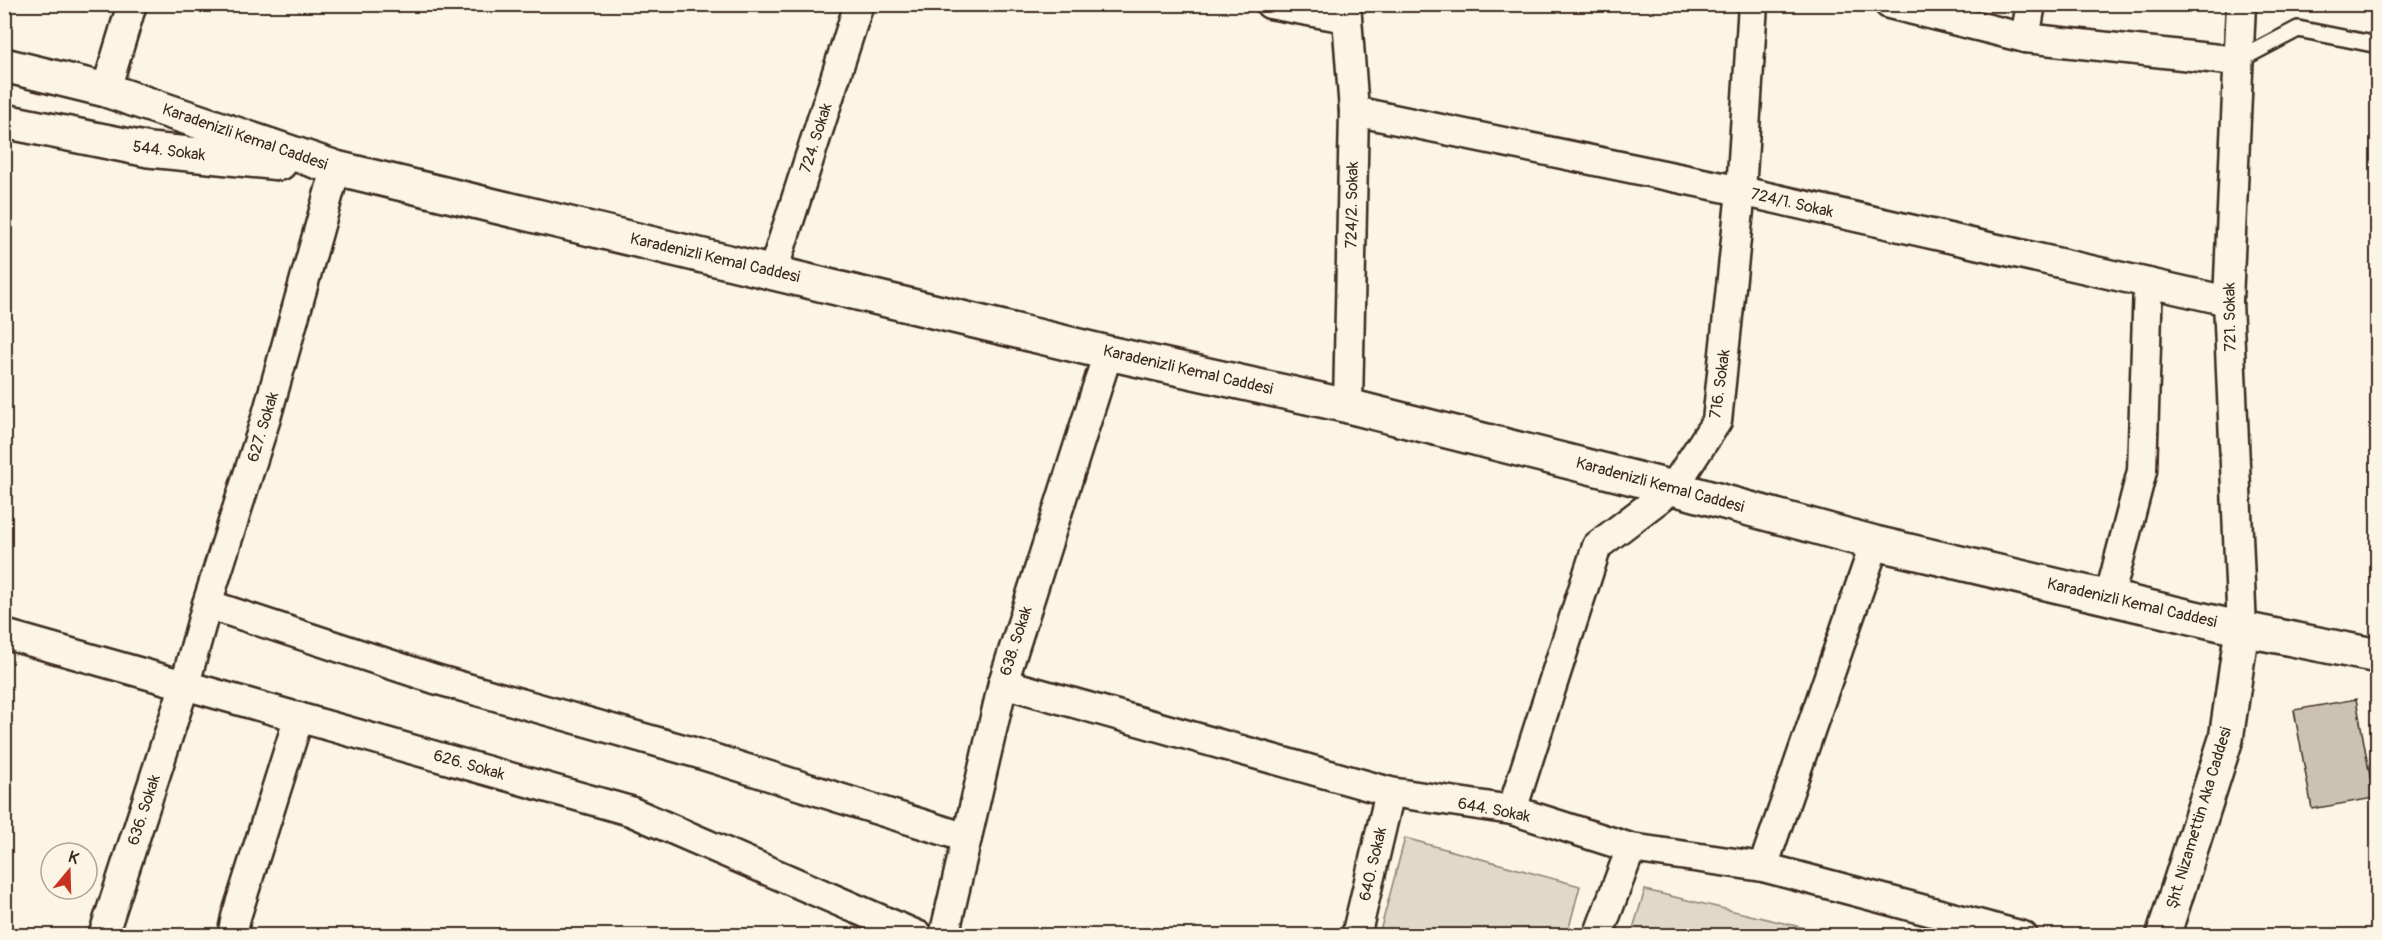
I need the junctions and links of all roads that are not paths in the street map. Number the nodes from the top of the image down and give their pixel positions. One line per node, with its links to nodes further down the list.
1 (132, 4): 13 (street)
2 (859, 4): 18 (street, 724. Sokak)
3 (1270, 4): 8 (street)
4 (1753, 4): 17 (street, 716. Sokak)
5 (1889, 4): 9 (street)
6 (2031, 4): 9 (street)
7 (2241, 4): 11 (street, 721. Sokak)
8 (1346, 11): 14 (street, 724/2. Sokak)
9 (2025, 38): 11 (street)
10 (2378, 45): 11 (lane)
11 (2237, 61): 20 (street, 721. Sokak)
12 (4, 65): 13 (street, Karadenizli Kemal Caddesi)
13 (106, 90): 16 (street, Karadenizli Kemal Caddesi)
14 (1354, 111): 17 (street, 724/1. Sokak); 22 (street, 724/2. Sokak)
15 (4, 121): 16 (street, 544. Sokak)
16 (336, 168): 18 (street, Karadenizli Kemal Caddesi); 26 (street, 627. Sokak)
17 (1741, 191): 19 (street, 724/1. Sokak); 23 (street, 716. Sokak)
18 (773, 271): 21 (street, Karadenizli Kemal Caddesi)
19 (2148, 283): 20 (street, 724/1. Sokak); 25 (street)
20 (2228, 301): 27 (street, 721. Sokak)
21 (1108, 353): 22 (street, Karadenizli Kemal Caddesi); 30 (street, 638. Sokak)
22 (1348, 406): 23 (street, Karadenizli Kemal Caddesi)
23 (1673, 488): 24 (street, Karadenizli Kemal Caddesi); 34 (street, 716. Sokak)
24 (1875, 543): 25 (street, Karadenizli Kemal Caddesi); 37 (street)
25 (2109, 598): 27 (street, Karadenizli Kemal Caddesi)
26 (207, 604): 31 (street, 627. Sokak); 35 (street)
27 (2242, 629): 29 (street, Karadenizli Kemal Caddesi); 45 (street, Şht. Nizamettin Aka Caddesi)
28 (4, 634): 31 (street, 626. Sokak)
29 (2378, 656)
30 (1003, 683): 33 (street, 644. Sokak); 35 (street, 638. Sokak)
31 (185, 684): 32 (street, 626. Sokak); 38 (street, 636. Sokak)
32 (299, 717): 39 (street); 40 (street, 626. Sokak)
33 (1390, 792): 34 (street, 644. Sokak); 42 (street, 640. Sokak)
34 (1512, 810): 36 (street, 644. Sokak)
35 (967, 838): 41 (street, 638. Sokak)
36 (1631, 849): 37 (street, 644. Sokak); 43 (street)
37 (1763, 867): 44 (street, 644. Sokak)
38 (103, 936)
39 (232, 936)
40 (919, 936)
41 (944, 936)
42 (1356, 936)
43 (1598, 936)
44 (2022, 936)
45 (2163, 936)

